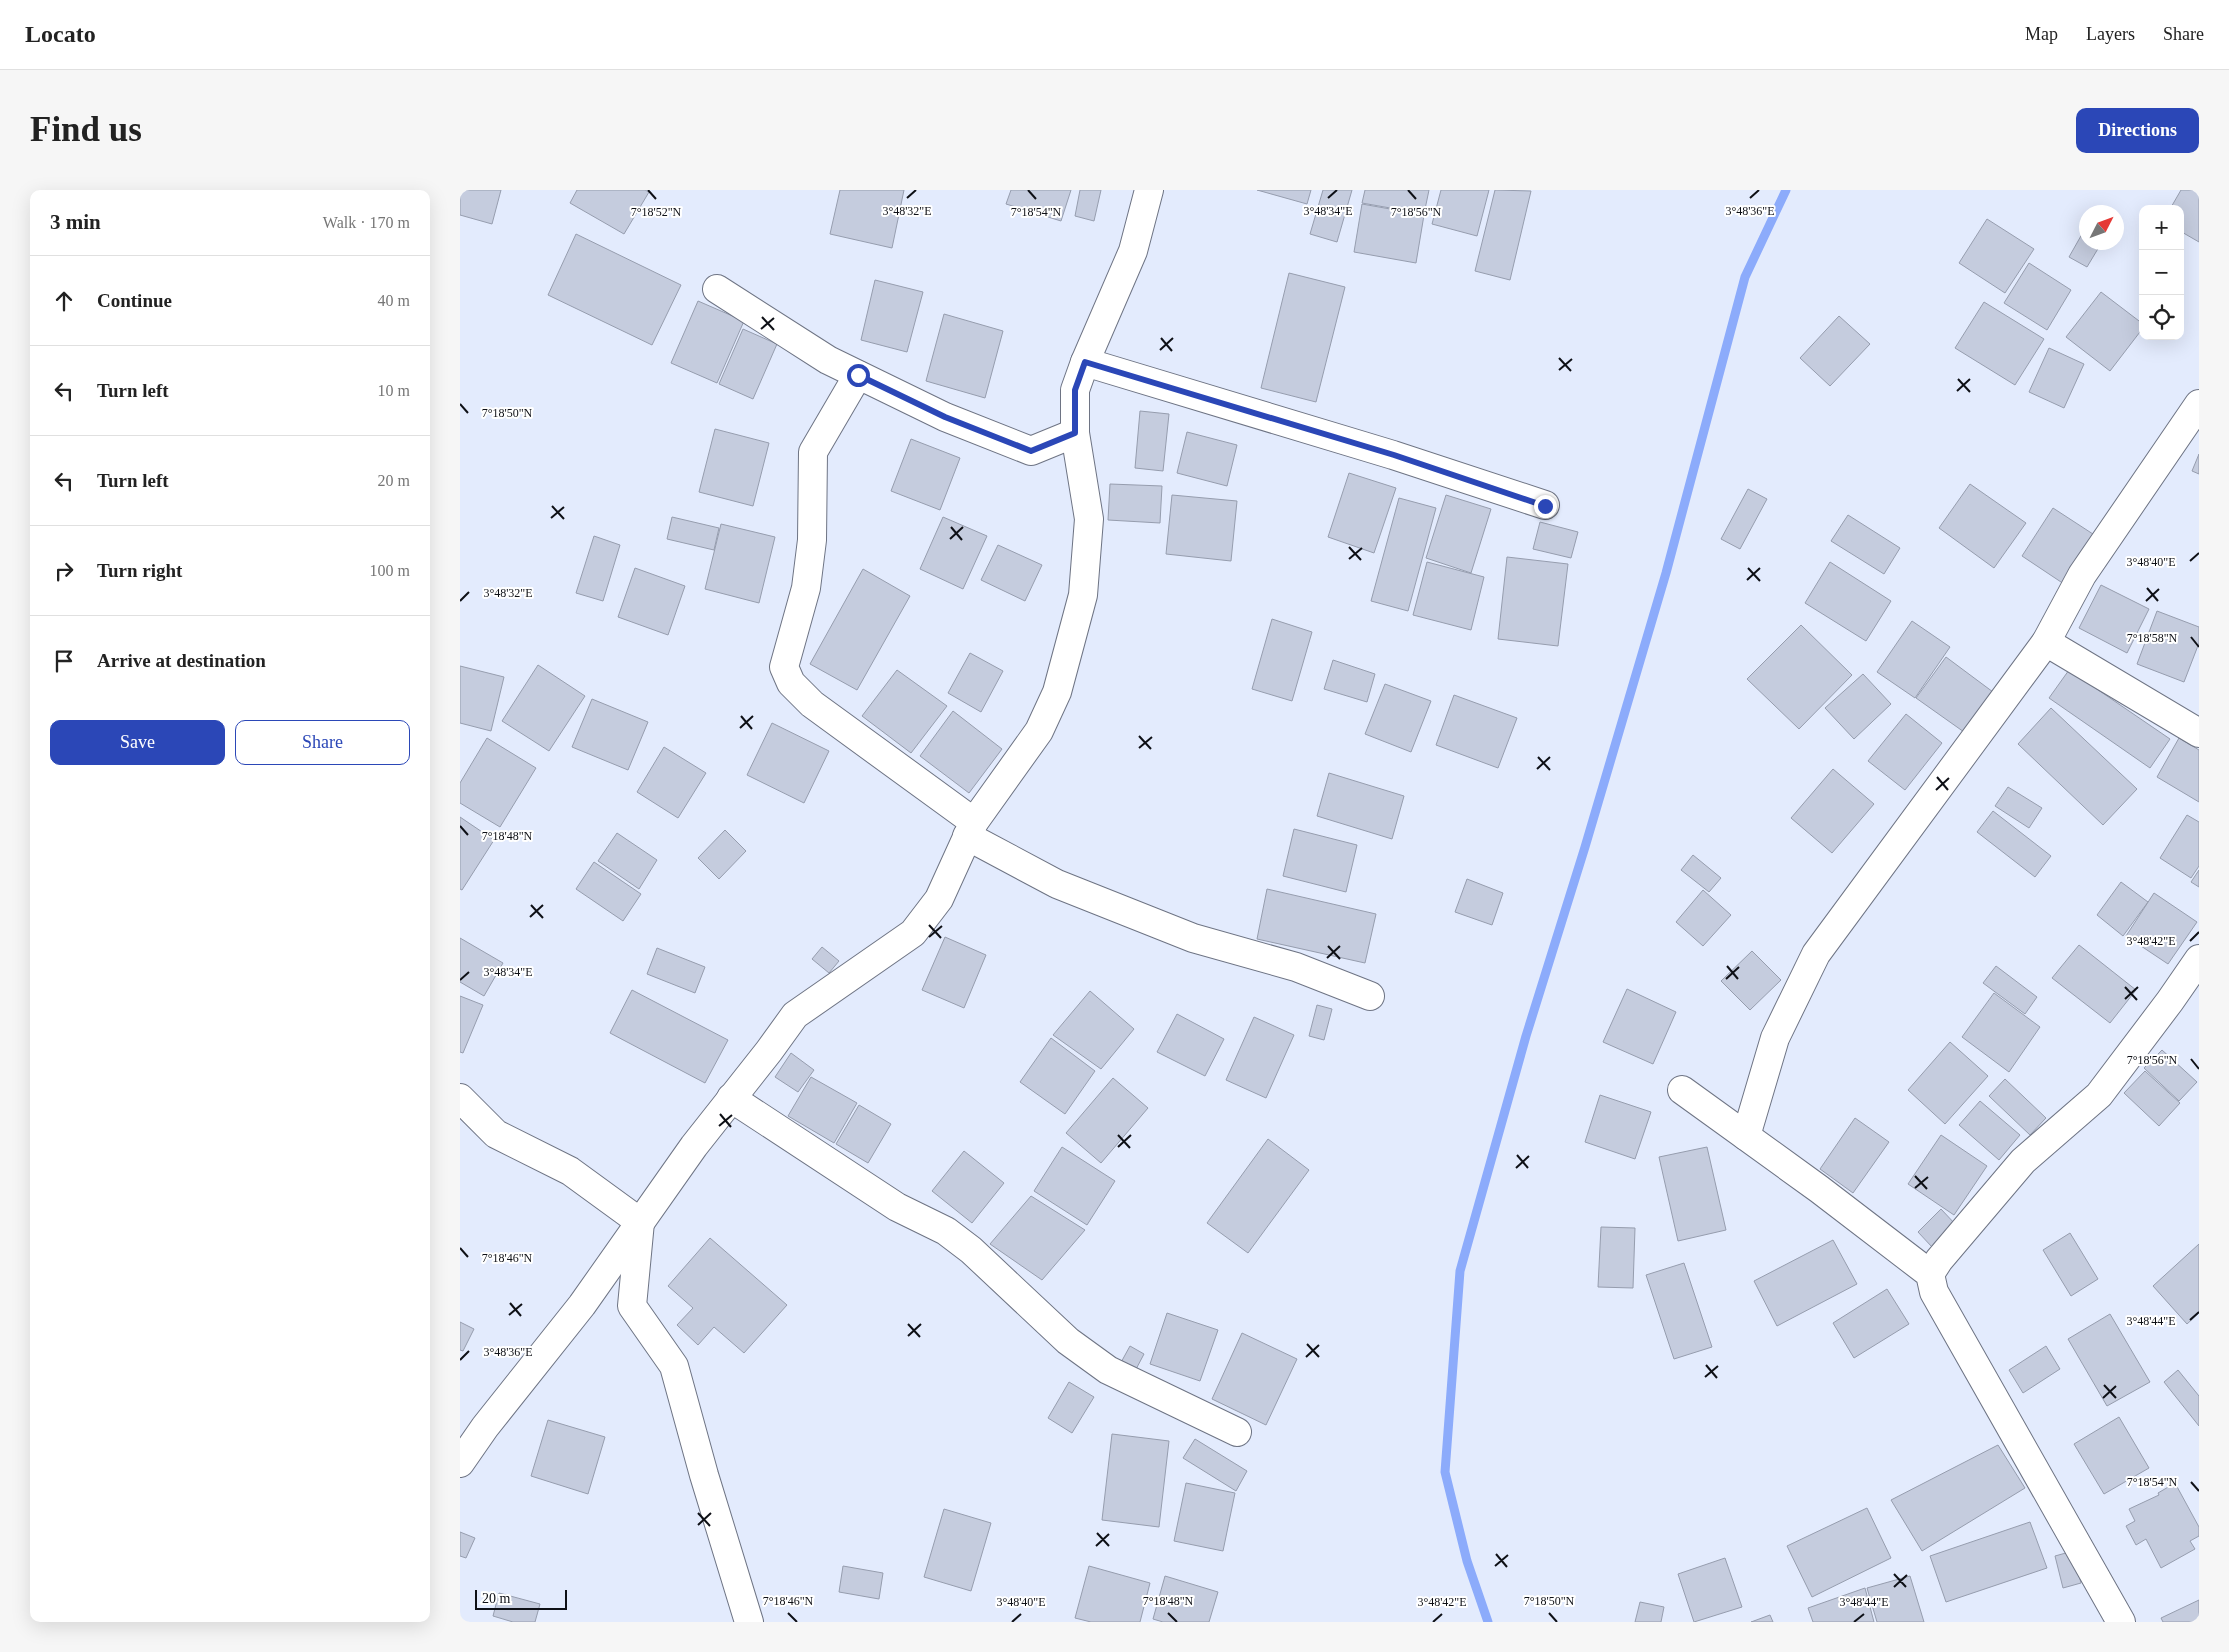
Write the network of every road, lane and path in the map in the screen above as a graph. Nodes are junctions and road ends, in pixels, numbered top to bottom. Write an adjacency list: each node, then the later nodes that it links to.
1 (1148, 190): 3 (street)
2 (717, 289): 4 (street)
3 (1085, 362): 6 (street); 7 (street)
4 (858, 375): 6 (street); 10 (street)
5 (2199, 404): 8 (street)
6 (1075, 433): 10 (street)
7 (1545, 506)
8 (2046, 642): 9 (street); 16 (street)
9 (2199, 733)
10 (971, 829): 12 (street); 15 (street)
11 (2199, 959): 18 (street)
12 (1370, 996)
13 (1682, 1090): 16 (street)
14 (460, 1098): 17 (street)
15 (731, 1098): 17 (street); 19 (street)
16 (1746, 1136): 18 (street)
17 (640, 1222): 20 (street); 21 (street)
18 (1930, 1274): 22 (street)
19 (1237, 1432)
20 (460, 1463)
21 (749, 1622)
22 (2120, 1622)

